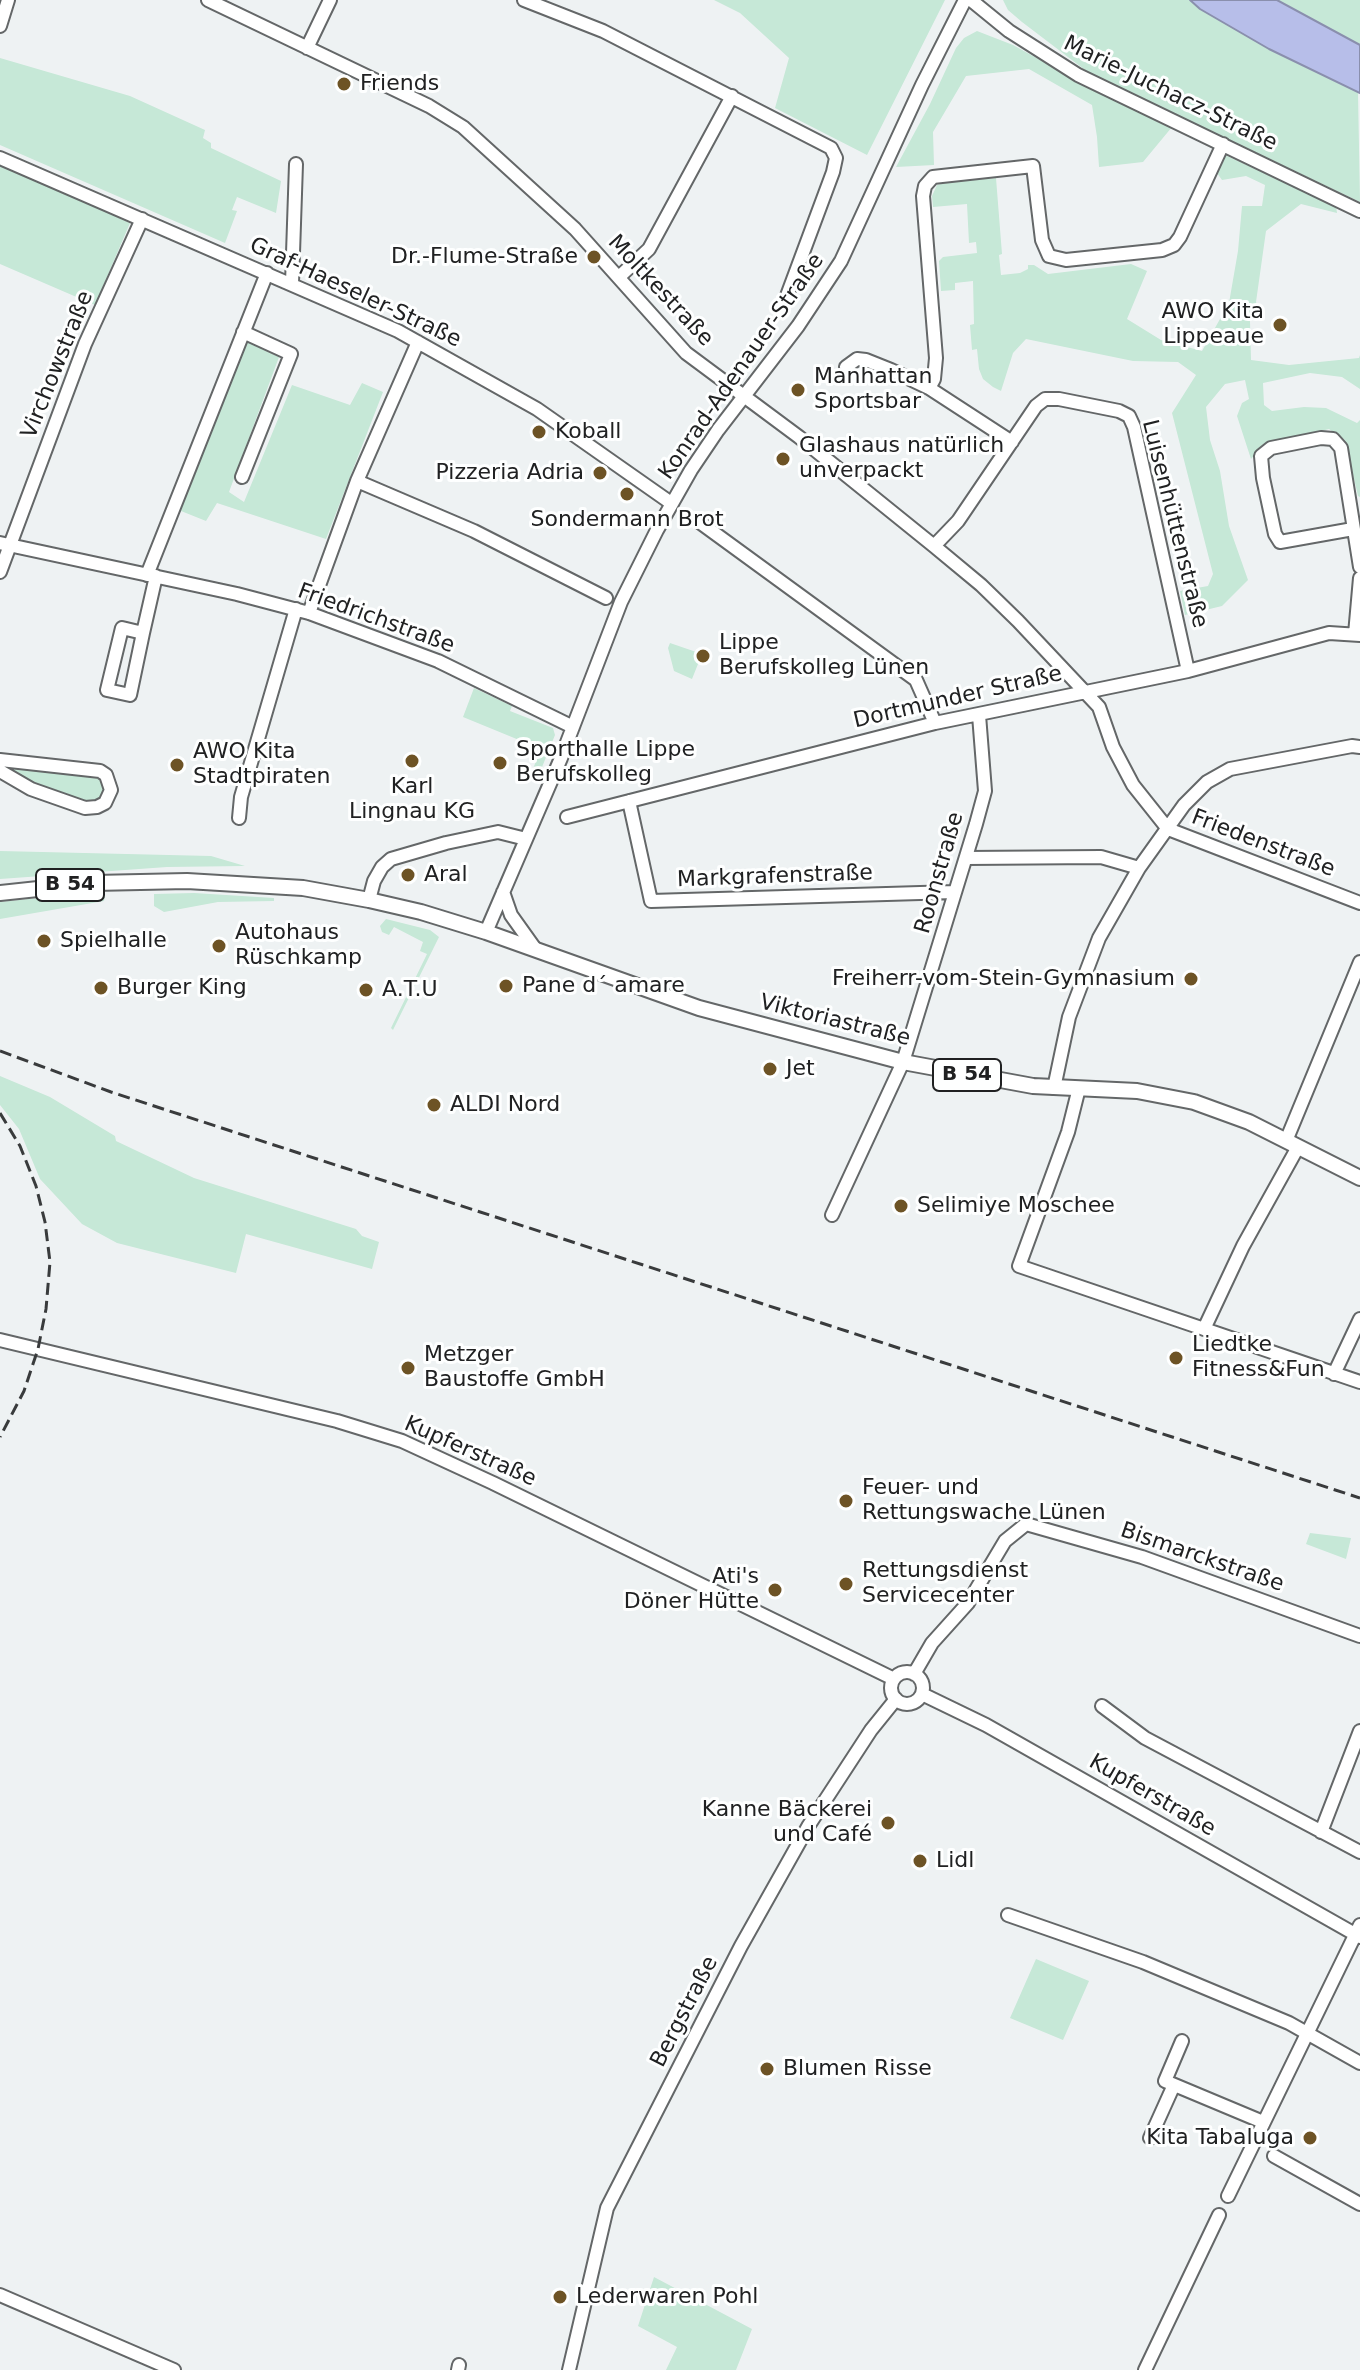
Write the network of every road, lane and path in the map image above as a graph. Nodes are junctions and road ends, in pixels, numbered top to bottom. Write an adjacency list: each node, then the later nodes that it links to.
1 (8, 0): 6 (street)
2 (208, 0): 7 (street, Moltkestraße)
3 (330, 0): 7 (street)
4 (524, 0): 8 (street)
5 (968, 0): 9 (street, Marie-Juchacz-Straße); 22 (street, Konrad-Adenauer-Straße)
6 (0, 26)
7 (307, 48): 15 (street, Moltkestraße)
8 (732, 96): 15 (street); 17 (street)
9 (1223, 144): 12 (street, Marie-Juchacz-Straße); 21 (street)
10 (0, 158): 13 (street, Graf-Haeseler-Straße)
11 (296, 164): 16 (street)
12 (1360, 211)
13 (142, 219): 14 (street, Graf-Haeseler-Straße); 29 (street, Virchowstraße)
14 (267, 273): 16 (street, Graf-Haeseler-Straße); 18 (street)
15 (619, 277): 22 (street, Moltkestraße)
16 (292, 283): 19 (street, Graf-Haeseler-Straße)
17 (785, 301)
18 (243, 332): 24 (street); 33 (street)
19 (418, 342): 25 (street); 26 (street, Graf-Haeseler-Straße)
20 (846, 367): 21 (street)
21 (929, 388): 23 (street)
22 (743, 396): 26 (street, Konrad-Adenauer-Straße); 30 (street, Moltkestraße)
23 (1012, 442): 30 (street, Luisenhüttenstraße); 39 (street, Luisenhüttenstraße)
24 (242, 477)
25 (357, 481): 35 (street); 36 (street)
26 (671, 503): 43 (street, Konrad-Adenauer-Straße)
27 (698, 521): 42 (street)
28 (1353, 529): 28 (street); 31 (street)
29 (5, 544): 32 (street, Virchowstraße); 33 (street, Friedrichstraße)
30 (934, 546): 40 (street, Moltkestraße)
31 (1360, 567)
32 (0, 572)
33 (151, 576): 36 (street, Friedrichstraße); 37 (street)
34 (1360, 578): 38 (street)
35 (606, 598)
36 (302, 611): 43 (street, Friedrichstraße); 49 (street)
37 (143, 633): 37 (street)
38 (1357, 634): 39 (street, Dortmunder Straße)
39 (1188, 671): 40 (street, Dortmunder Straße)
40 (1086, 692): 41 (street, Dortmunder Straße); 50 (street, Friedenstraße)
41 (979, 715): 42 (street, Dortmunder Straße); 52 (street, Roonstraße)
42 (935, 723): 47 (street, Dortmunder Straße)
43 (573, 727): 51 (street, Konrad-Adenauer-Straße)
44 (1360, 747): 50 (street)
45 (0, 760): 46 (street)
46 (0, 771)
47 (629, 801): 48 (street, Dortmunder Straße); 55 (street, Markgrafenstraße)
48 (567, 817)
49 (239, 818)
50 (1168, 829): 53 (street); 58 (street, Friedenstraße)
51 (526, 839): 54 (street, Konrad-Adenauer-Straße); 57 (street)
52 (966, 858): 53 (street); 55 (street, Roonstraße)
53 (1139, 868): 63 (street)
54 (503, 892): 59 (street, Konrad-Adenauer-Straße); 60 (street)
55 (954, 892): 62 (street, Roonstraße)
56 (0, 893): 57 (main road, B 54)
57 (369, 900): 59 (main road, B 54)
58 (1360, 903)
59 (486, 932): 60 (main road, Viktoriastraße / B 54)
60 (536, 950): 62 (main road, Viktoriastraße / B 54)
61 (1360, 962): 65 (street)
62 (903, 1062): 63 (main road, Viktoriastraße / B 54); 67 (street, Roonstraße)
63 (1054, 1088): 64 (main road, Viktoriastraße / B 54)
64 (1079, 1088): 65 (main road, Viktoriastraße / B 54); 69 (street)
65 (1292, 1144): 66 (main road, Viktoriastraße / B 54); 69 (street)
66 (1360, 1178)
67 (832, 1215)
68 (1360, 1319): 71 (street)
69 (1204, 1329): 71 (street)
70 (0, 1340): 75 (street, Kupferstraße)
71 (1334, 1374): 72 (street)
72 (1360, 1382)
73 (1360, 1636): 74 (street, Bismarckstraße)
74 (914, 1674): 75 (street); 76 (street)
75 (894, 1679): 77 (street)
76 (922, 1694): 77 (street); 83 (street, Kupferstraße)
77 (896, 1699): 96 (street, Bergstraße)
78 (1102, 1706): 80 (street)
79 (1360, 1731): 80 (street)
80 (1321, 1832): 81 (street)
81 (1360, 1852)
82 (1008, 1915): 84 (street)
83 (1358, 1932): 84 (street)
84 (1308, 2035): 86 (street); 88 (street)
85 (1182, 2041): 87 (street)
86 (1360, 2063)
87 (1173, 2087): 88 (street); 89 (street)
88 (1263, 2122): 91 (street)
89 (1150, 2138)
90 (1274, 2156): 92 (street)
91 (1228, 2196)
92 (1360, 2204)
93 (1219, 2215): 97 (street)
94 (0, 2295): 95 (street)
95 (174, 2370)
96 (569, 2370)
97 (1145, 2370)

